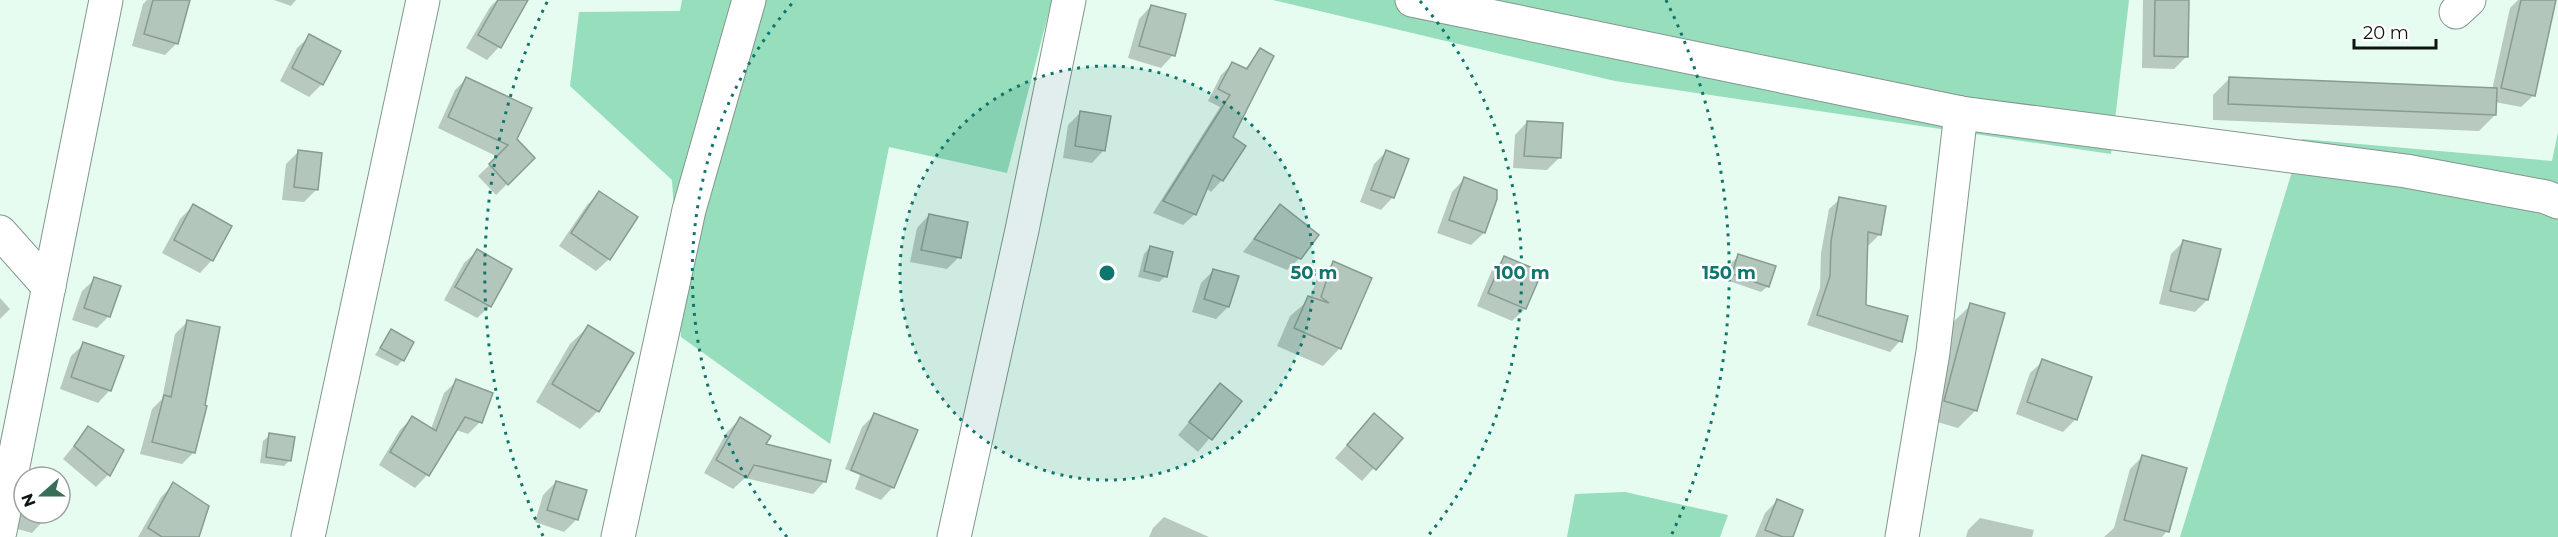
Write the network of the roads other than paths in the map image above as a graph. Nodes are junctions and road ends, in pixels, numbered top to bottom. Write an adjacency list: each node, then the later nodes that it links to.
1 (106, 0): 9 (street)
2 (423, 0): 11 (street)
3 (749, 0): 12 (street)
4 (1069, 0): 13 (street)
5 (1412, 0): 6 (street)
6 (1960, 113): 7 (street); 14 (street)
7 (2558, 202)
8 (0, 232): 9 (street)
9 (49, 287): 10 (street)
10 (0, 531)
11 (308, 537)
12 (618, 537)
13 (954, 537)
14 (1902, 537)

